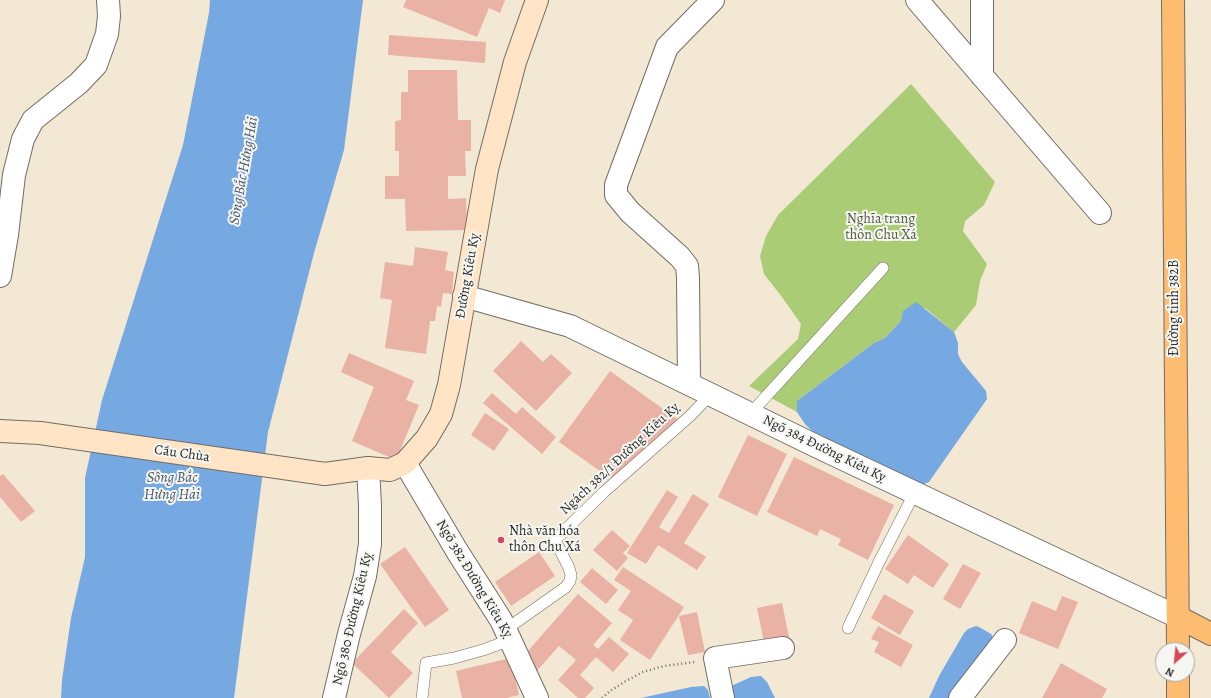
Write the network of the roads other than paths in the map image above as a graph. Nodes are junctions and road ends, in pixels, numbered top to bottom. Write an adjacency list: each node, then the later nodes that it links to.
1 (108, 0): 8 (street)
2 (536, 0): 12 (main road, Đường Kiêu Kỵ)
3 (713, 0): 13 (street)
4 (917, 0): 7 (street)
5 (982, 0): 7 (street)
6 (1173, 0): 21 (main road, Đường tỉnh 382B)
7 (982, 76): 9 (street)
8 (5, 207): 11 (street)
9 (1100, 213)
10 (883, 268): 15 (lane)
11 (0, 276)
12 (464, 296): 13 (street, Ngõ 384 Đường Kiêu Kỵ); 17 (main road, Đường Kiêu Kỵ)
13 (689, 384): 14 (street, Ngõ 384 Đường Kiêu Kỵ)
14 (711, 394): 15 (street, Ngõ 384 Đường Kiêu Kỵ); 24 (lane, Ngách 382/1 Đường Kiêu Kỵ)
15 (750, 414): 20 (street, Ngõ 384 Đường Kiêu Kỵ)
16 (0, 431): 19 (main road, Cầu Chùa)
17 (405, 463): 18 (main road, Đường Kiêu Kỵ); 24 (street, Ngõ 382 Đường Kiêu Kỵ)
18 (368, 468): 19 (main road, Đường Kiêu Kỵ); 29 (street, Ngõ 380 Đường Kiêu Kỵ)
19 (325, 474)
20 (915, 492): 21 (street, Ngõ 384 Đường Kiêu Kỵ); 22 (lane)
21 (1178, 617): 23 (main road); 26 (main road, Đường tỉnh 382B)
22 (848, 628)
23 (1211, 634)
24 (508, 635): 30 (lane); 31 (street, Ngõ 382 Đường Kiêu Kỵ)
25 (1005, 640): 33 (street)
26 (1178, 642)
27 (783, 648): 32 (street)
28 (1178, 682): 34 (main road)
29 (334, 698)
30 (422, 698)
31 (537, 698)
32 (722, 698)
33 (960, 698)
34 (1178, 698)

